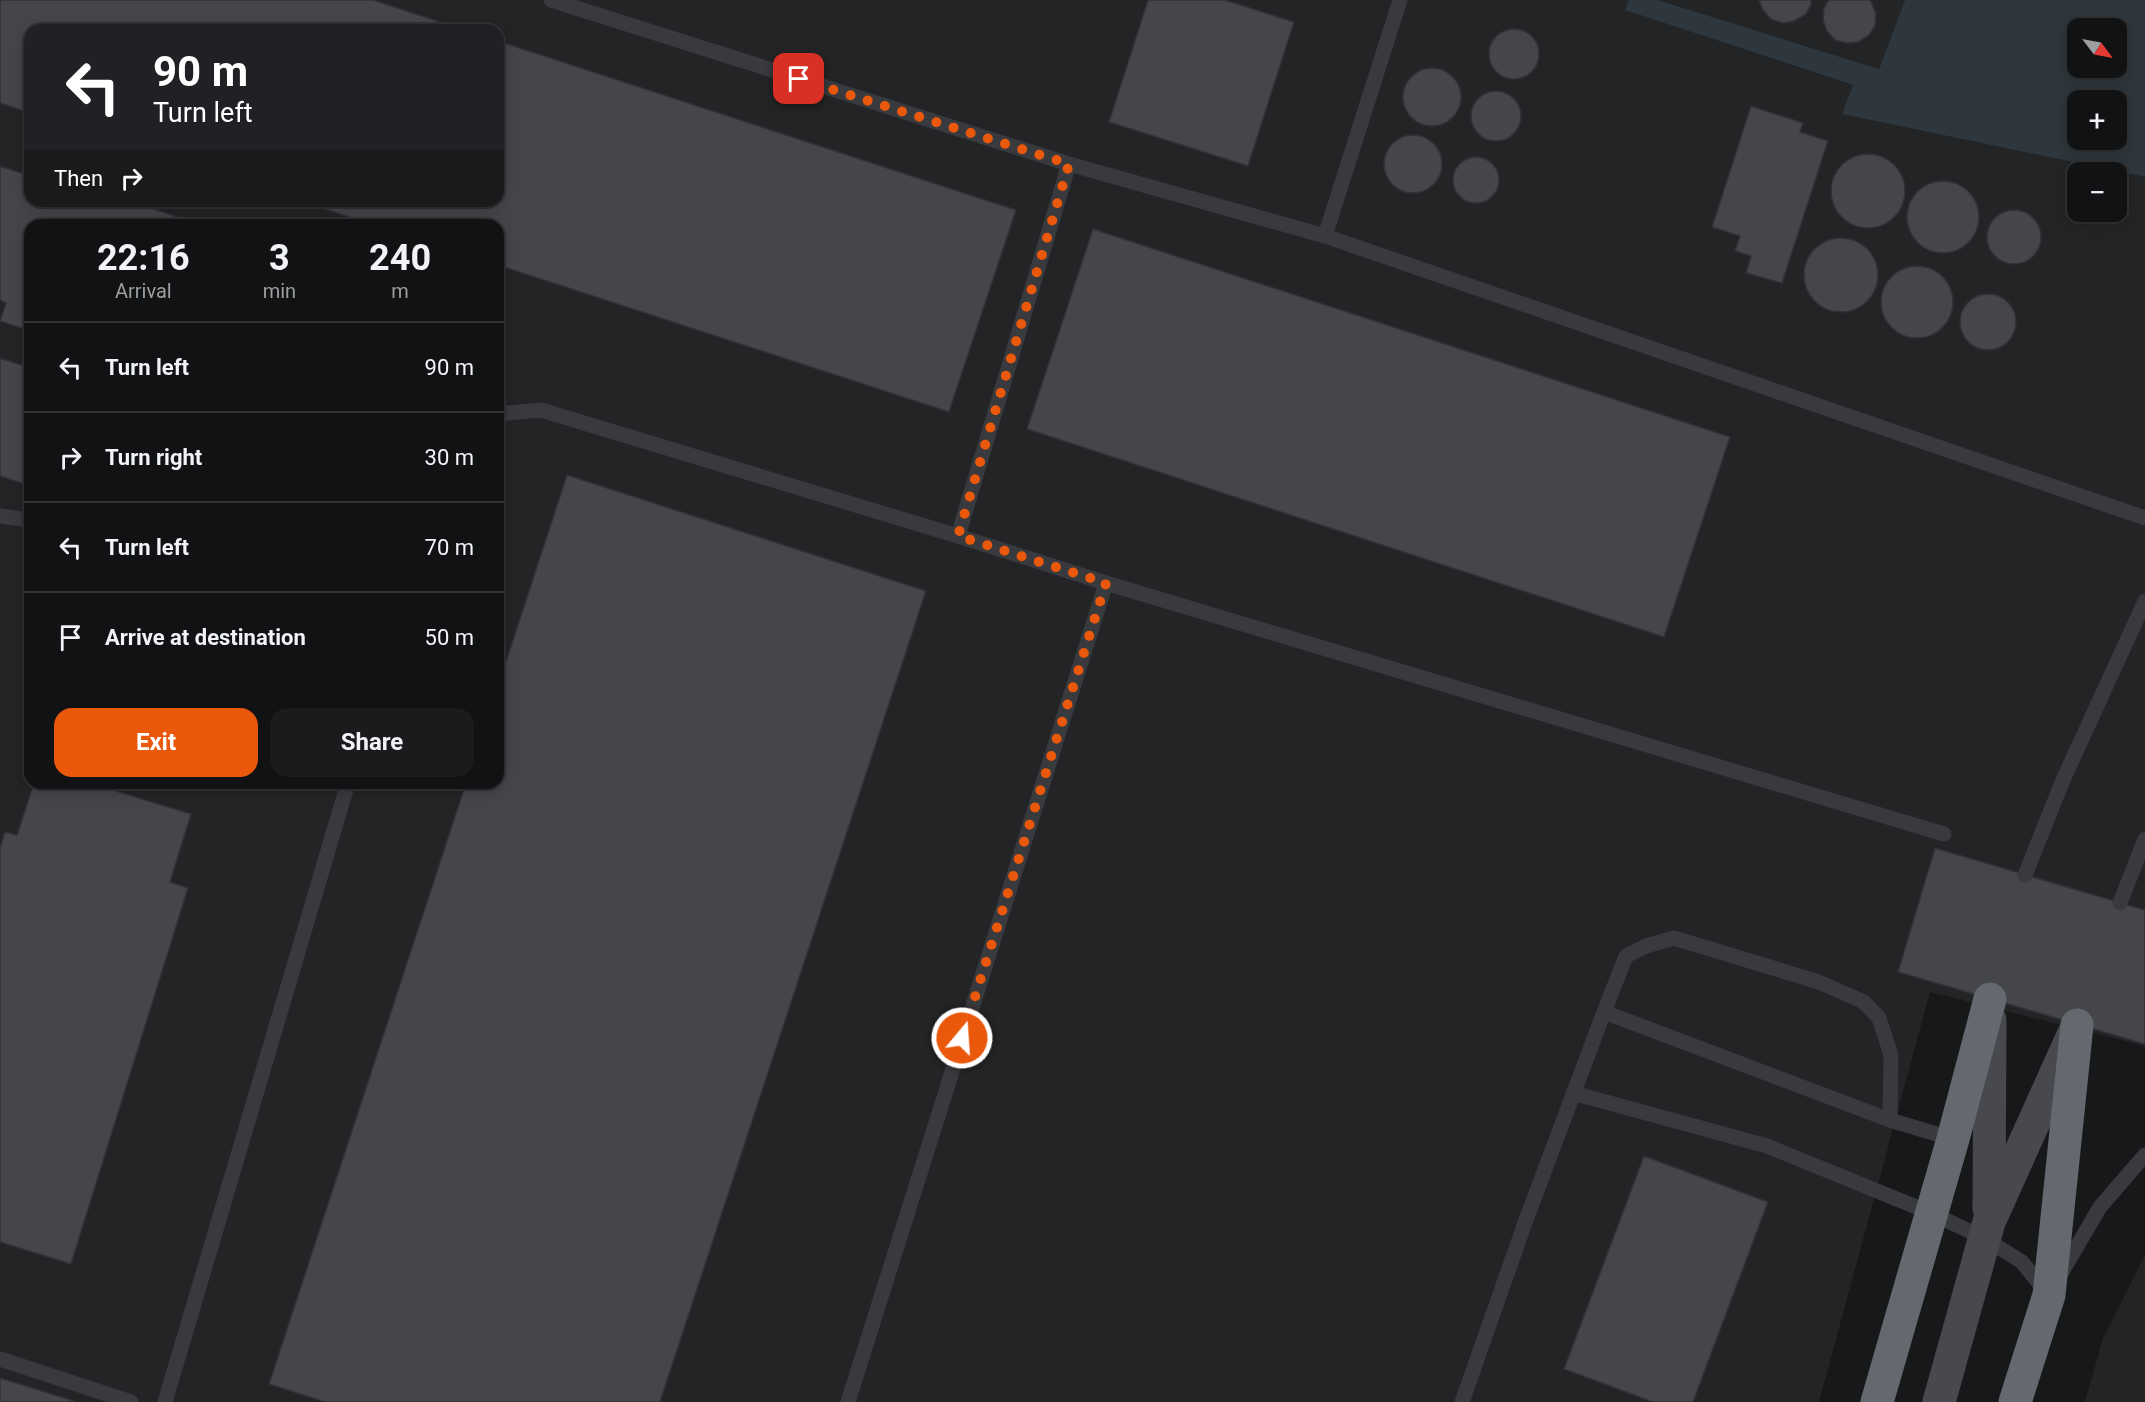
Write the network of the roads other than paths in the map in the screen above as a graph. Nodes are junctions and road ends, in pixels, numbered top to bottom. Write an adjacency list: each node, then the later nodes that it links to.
1 (551, 0): 3 (lane)
2 (1400, 0): 4 (lane)
3 (1069, 164): 4 (lane); 9 (lane)
4 (1325, 236): 7 (lane)
5 (504, 413): 9 (lane)
6 (0, 516): 8 (lane)
7 (2145, 518)
8 (24, 519)
9 (958, 536): 10 (lane)
10 (1106, 583): 13 (lane); 31 (lane)
11 (2145, 601): 15 (lane)
12 (346, 789): 30 (lane)
13 (1944, 834)
14 (2145, 839): 16 (lane)
15 (2025, 874)
16 (2120, 903)
17 (1990, 999): 22 (highway); 25 (street)
18 (1604, 1012): 20 (lane); 21 (lane); 21 (lane)
19 (2077, 1025): 25 (street); 26 (highway)
20 (1573, 1092): 24 (lane); 32 (lane)
21 (1890, 1120): 22 (lane)
22 (1953, 1139): 24 (highway)
23 (2145, 1155): 26 (lane)
24 (1931, 1213): 25 (lane); 33 (highway)
25 (1986, 1230): 26 (lane); 34 (street)
26 (2049, 1294): 35 (highway)
27 (0, 1359): 28 (lane)
28 (101, 1397): 29 (lane)
29 (131, 1402)
30 (165, 1402)
31 (848, 1402)
32 (1462, 1402)
33 (1877, 1402)
34 (1939, 1402)
35 (2015, 1402)

